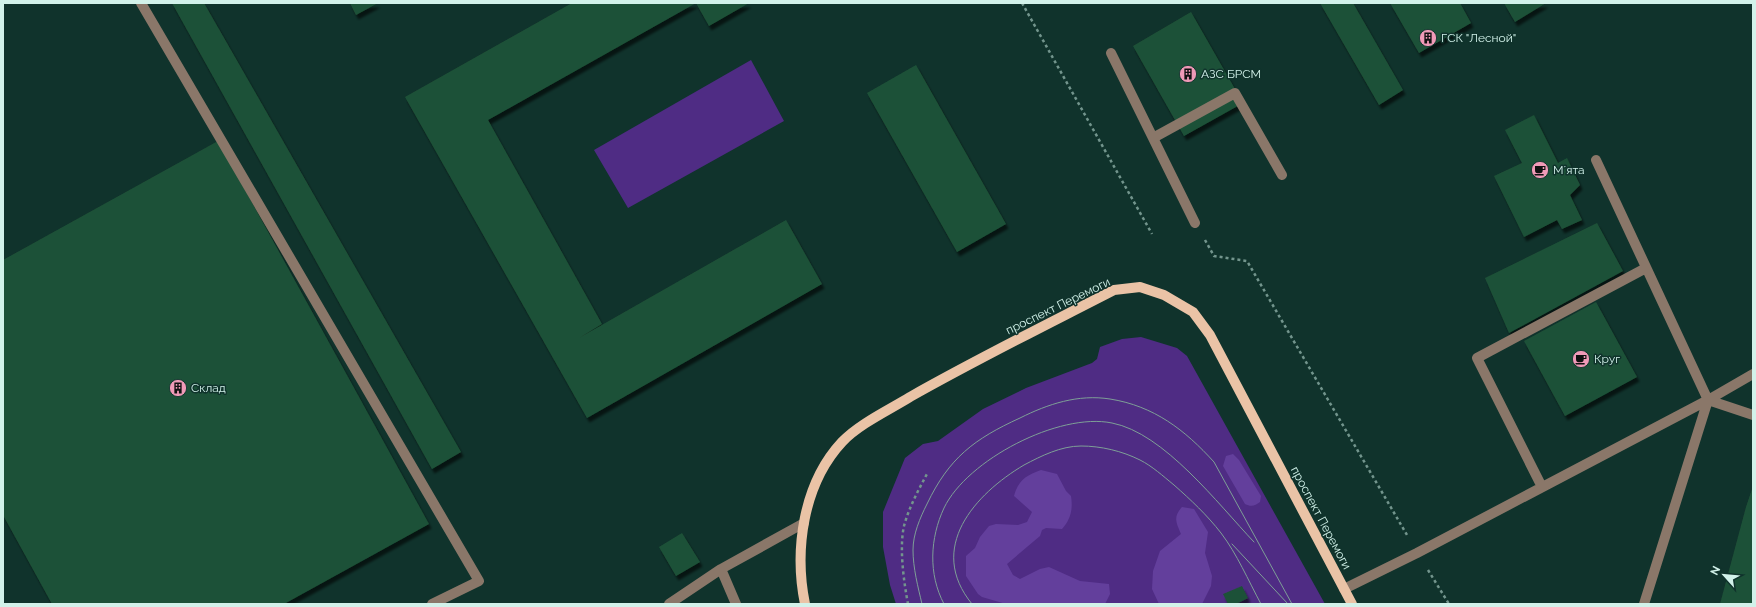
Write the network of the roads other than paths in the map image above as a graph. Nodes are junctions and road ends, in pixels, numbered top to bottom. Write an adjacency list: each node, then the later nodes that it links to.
1 (141, 3): 15 (street)
2 (1111, 53): 3 (street)
3 (1153, 138): 5 (street); 6 (street)
4 (1596, 160): 7 (street)
5 (1282, 175)
6 (1195, 223)
7 (1646, 268): 9 (street); 11 (street)
8 (1753, 374): 9 (street)
9 (1708, 400): 10 (street); 11 (street); 20 (street)
10 (1753, 415)
11 (1542, 487): 14 (street)
12 (804, 523): 13 (street); 14 (main road, проспект Перемоги); 18 (main road, проспект Перемоги)
13 (721, 569): 16 (street); 17 (street)
14 (1344, 589): 19 (main road, проспект Перемоги)
15 (432, 604)
16 (668, 604)
17 (736, 604)
18 (805, 604)
19 (1352, 604)
20 (1644, 604)

